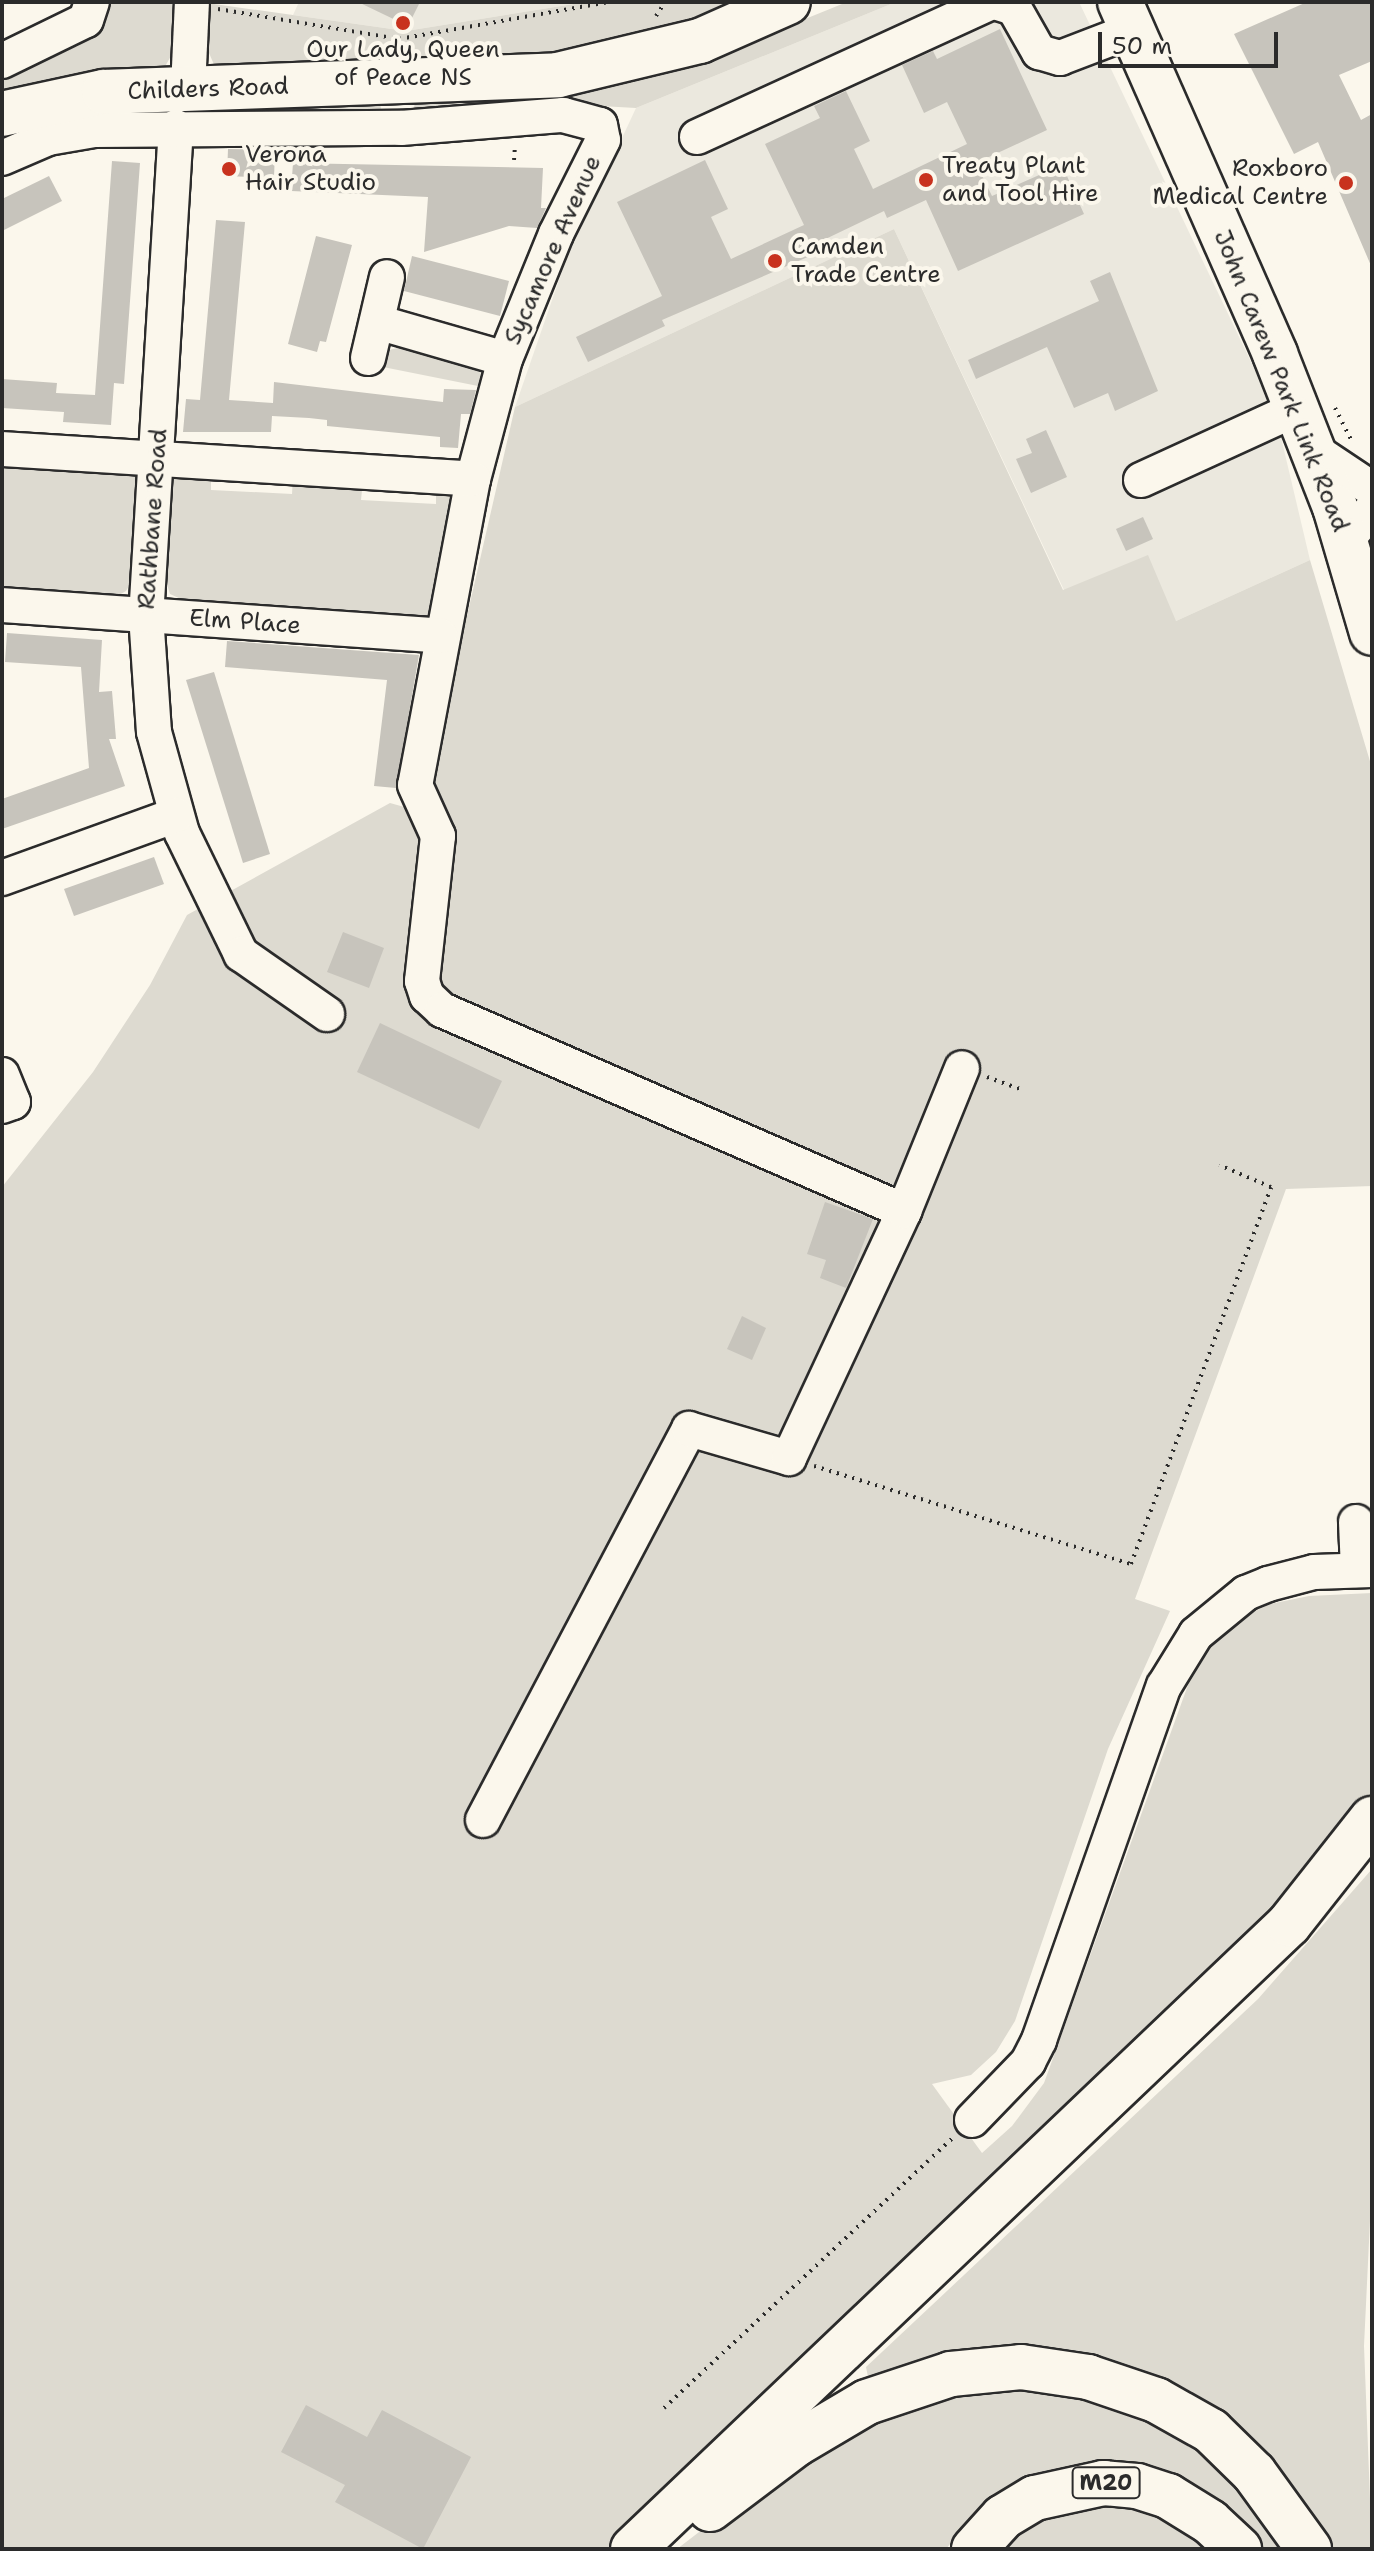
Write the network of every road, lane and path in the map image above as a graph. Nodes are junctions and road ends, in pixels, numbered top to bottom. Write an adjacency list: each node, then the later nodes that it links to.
1 (92, 2): 7 (street)
2 (609, 2): 5 (path)
3 (788, 2): 8 (main road, Childers Road)
4 (994, 2): 6 (street); 12 (street)
5 (204, 5): 9 (street, Rathbane Road)
6 (1126, 16): 18 (main road, John Carew Park Link Road)
7 (2, 61)
8 (397, 85): 9 (main road, Childers Road); 11 (street)
9 (182, 108): 10 (main road, Childers Road); 11 (street, Sycamore Avenue); 13 (street, Sycamore Avenue); 20 (street, Rathbane Road)
10 (2, 114)
11 (401, 128): 17 (street, Sycamore Avenue)
12 (697, 137)
13 (2, 158)
14 (387, 277): 15 (street)
15 (377, 322): 16 (street); 17 (street)
16 (368, 358)
17 (505, 359): 21 (street)
18 (1296, 409): 22 (street); 23 (main road, John Carew Park Link Road)
19 (2, 449): 20 (street)
20 (157, 459): 21 (street); 25 (street, Rathbane Road)
21 (473, 479): 27 (street)
22 (1141, 480)
23 (1359, 508): 26 (main road, John Carew Park Link Road)
24 (2, 605): 25 (street, Elm Place)
25 (146, 615): 27 (street, Elm Place); 28 (street, Rathbane Road)
26 (1372, 633)
27 (440, 636): 35 (street)
28 (176, 815): 29 (street); 30 (street, Rathbane Road)
29 (2, 878)
30 (327, 1014)
31 (962, 1068): 35 (street)
32 (2, 1075): 33 (street)
33 (2, 1106)
34 (1219, 1165): 36 (path)
35 (904, 1211): 36 (street)
36 (789, 1458): 40 (street)
37 (1356, 1522): 38 (street)
38 (1365, 1570): 41 (street)
39 (1372, 1819): 43 (main road)
40 (483, 1820)
41 (972, 2120): 42 (path)
42 (664, 2408)
43 (633, 2549)
44 (657, 2549): 47 (main road)
45 (974, 2549): 46 (main road, M20)
46 (1239, 2549)
47 (1309, 2549)

